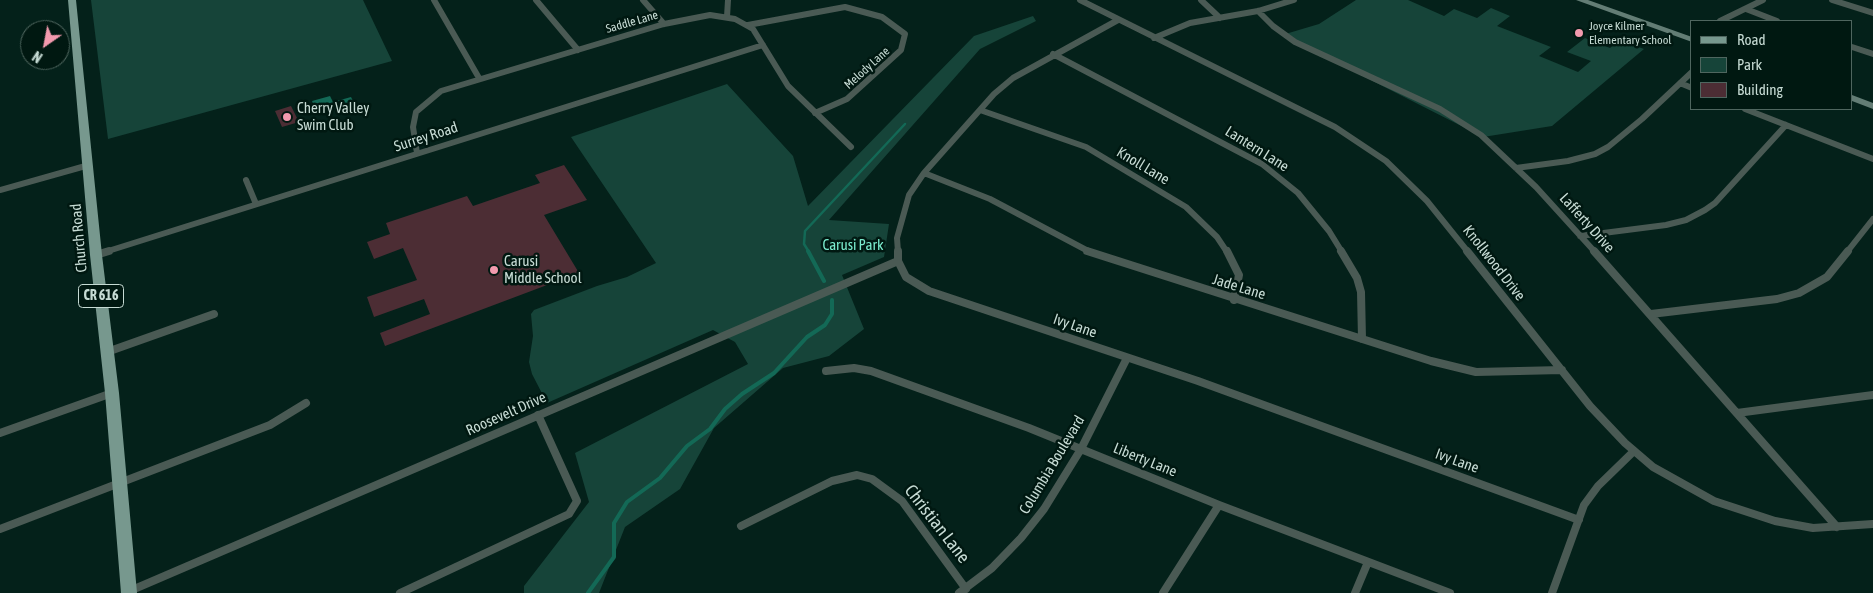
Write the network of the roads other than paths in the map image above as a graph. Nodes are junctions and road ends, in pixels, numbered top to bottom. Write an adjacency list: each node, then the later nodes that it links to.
1 (72, 0): 42 (main road, Church Road / CR 616)
2 (434, 0): 30 (street)
3 (536, 0): 26 (street)
4 (643, 0): 20 (street)
5 (728, 0): 15 (street)
6 (1080, 0): 17 (street, Knollwood Drive)
7 (1201, 0): 16 (street)
8 (1294, 0): 13 (street)
9 (1580, 0): 23 (main road)
10 (1763, 0): 12 (street)
11 (1832, 0): 14 (street)
12 (1746, 8): 18 (street); 19 (street)
13 (1258, 11): 16 (street); 43 (street, Lafferty Drive)
14 (1873, 13)
15 (726, 17): 20 (street, Saddle Lane); 21 (street, Saddle Lane)
16 (1220, 18): 22 (street)
17 (1118, 20): 22 (street, Knollwood Drive); 27 (street)
18 (1722, 20)
19 (1775, 20)
20 (664, 24): 26 (street, Saddle Lane)
21 (748, 25): 24 (street); 37 (street, Melody Lane)
22 (1154, 38): 58 (street, Knollwood Drive)
23 (1690, 38)
24 (764, 45): 37 (street); 40 (street, Surrey Road)
25 (1853, 47): 28 (street)
26 (578, 50): 30 (street, Saddle Lane)
27 (1053, 54): 35 (street); 55 (street, Lantern Lane)
28 (1873, 54)
29 (1690, 74): 31 (street)
30 (479, 78): 40 (street, Saddle Lane)
31 (1680, 83): 32 (street); 43 (street)
32 (1690, 87)
33 (1853, 98): 34 (main road)
34 (1873, 106)
35 (980, 110): 44 (street); 52 (street, Knoll Lane)
36 (1748, 110): 38 (street)
37 (816, 113): 39 (street)
38 (1786, 125): 41 (street); 49 (street)
39 (850, 147)
40 (417, 153): 47 (street, Surrey Road)
41 (1873, 158)
42 (89, 165): 46 (street); 50 (main road, Church Road / CR 616)
43 (1516, 168): 49 (street, Lafferty Drive)
44 (924, 173): 51 (street); 52 (street, Jade Lane)
45 (246, 180): 47 (street)
46 (0, 190)
47 (256, 204): 50 (street, Surrey Road)
48 (1873, 219): 54 (street)
49 (1580, 236): 54 (street, Lafferty Drive)
50 (96, 255): 56 (main road, Church Road / CR 616)
51 (898, 262): 57 (street, Ivy Lane); 64 (street, Roosevelt Drive)
52 (1234, 300): 55 (street, Jade Lane)
53 (214, 314): 56 (street)
54 (1651, 314): 63 (street, Lafferty Drive)
55 (1362, 339): 58 (street, Jade Lane)
56 (107, 352): 60 (main road, Church Road / CR 616)
57 (1127, 358): 66 (street, Columbia Boulevard); 70 (street, Ivy Lane)
58 (1562, 370): 67 (street, Knollwood Drive)
59 (826, 371): 66 (street, Liberty Lane)
60 (112, 393): 65 (street); 68 (main road, Church Road / CR 616)
61 (1873, 395): 63 (street)
62 (306, 403): 68 (street)
63 (1737, 413): 73 (street, Lafferty Drive)
64 (538, 415): 77 (street, Roosevelt Drive); 78 (street)
65 (0, 433)
66 (1081, 449): 69 (street, Liberty Lane); 76 (street, Columbia Boulevard)
67 (1634, 451): 70 (street); 73 (street, Knollwood Drive)
68 (119, 483): 74 (street); 77 (main road, Church Road / CR 616)
69 (1219, 505): 75 (street, Liberty Lane); 79 (street)
70 (1579, 520): 82 (street)
71 (1873, 524): 73 (street, Knollwood Drive)
72 (741, 526): 76 (street, Christian Lane)
73 (1837, 527)
74 (0, 529)
75 (1368, 562): 80 (street); 81 (street, Liberty Lane)
76 (963, 591)
77 (128, 592)
78 (400, 593)
79 (1163, 593)
80 (1356, 593)
81 (1450, 593)
82 (1552, 593)

